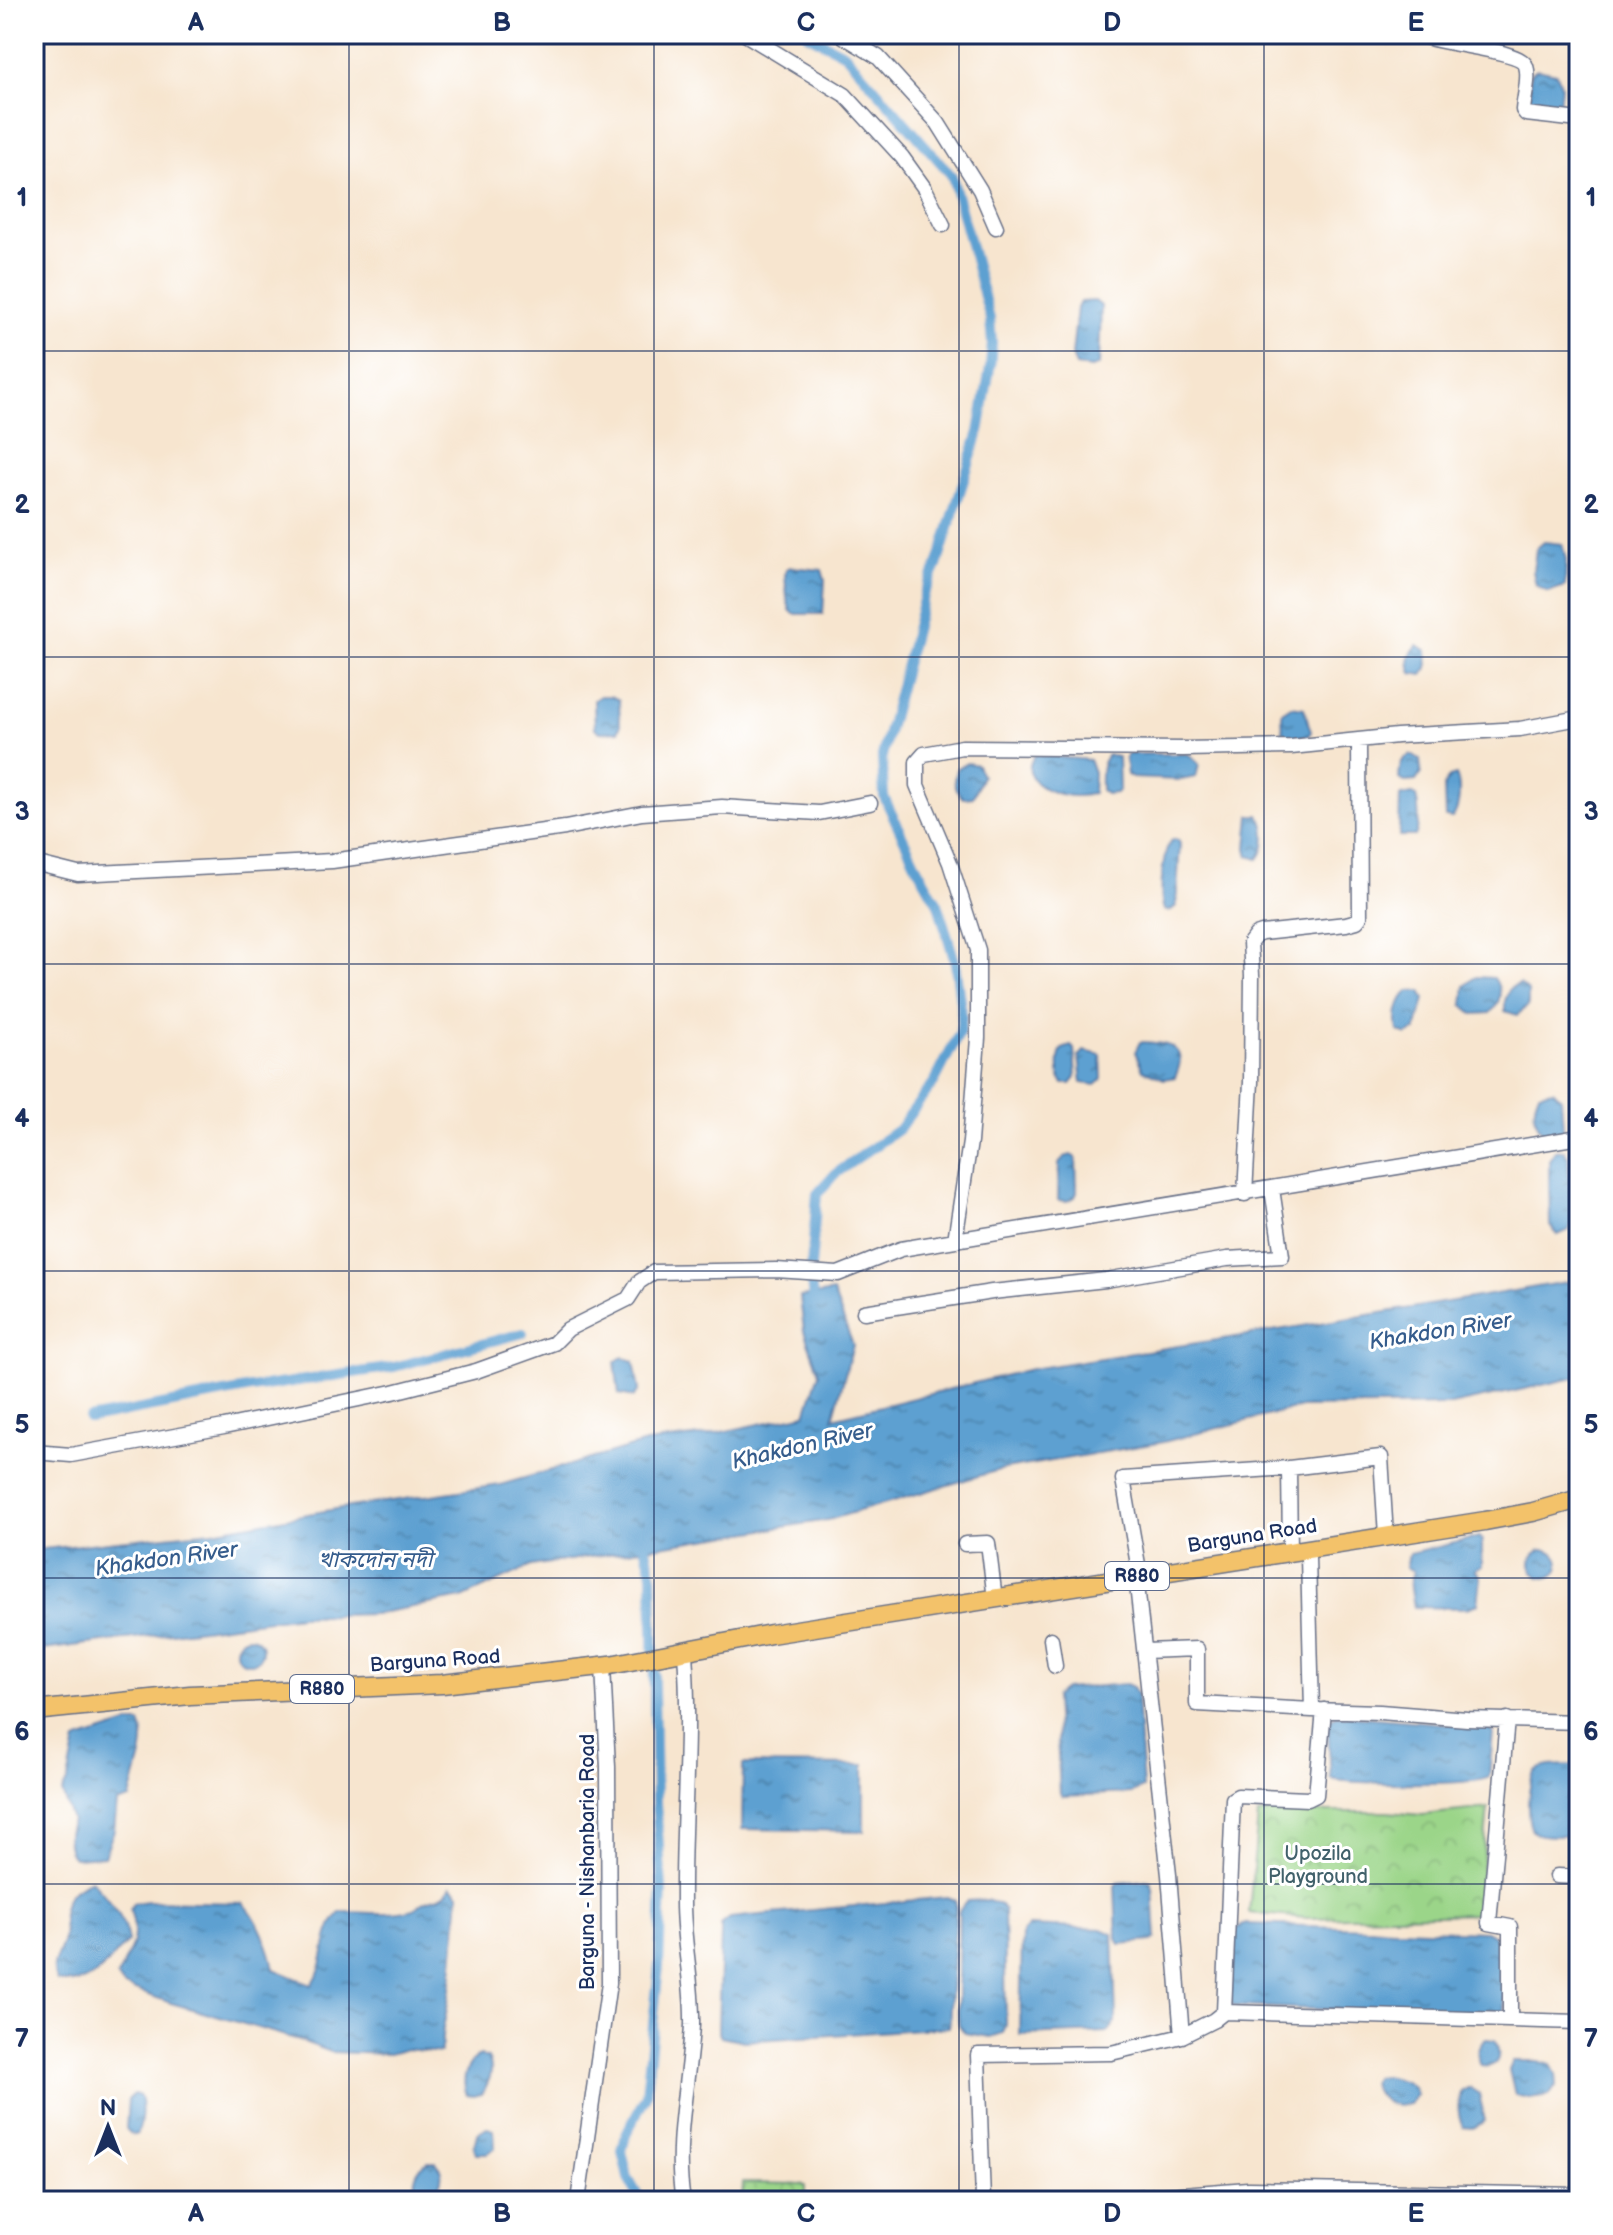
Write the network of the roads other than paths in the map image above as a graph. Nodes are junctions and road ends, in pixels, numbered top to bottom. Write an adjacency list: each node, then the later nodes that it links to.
1 (745, 34): 5 (street)
2 (840, 34): 6 (street)
3 (1420, 34): 4 (street)
4 (1579, 120)
5 (943, 225)
6 (996, 227)
7 (1579, 718): 8 (street)
8 (1359, 741): 13 (street); 14 (street)
9 (870, 803): 10 (street)
10 (34, 863)
11 (1579, 1137): 12 (street)
12 (1272, 1189): 13 (street); 15 (street)
13 (1245, 1194): 14 (street)
14 (955, 1240): 16 (street)
15 (864, 1312)
16 (34, 1452)
17 (1289, 1468): 20 (street); 22 (street); 23 (street)
18 (1579, 1499): 20 (main road, Barguna Road / R880)
19 (1579, 1510): 22 (main road, Barguna Road / R880)
20 (1386, 1536): 22 (main road, Barguna Road / R880)
21 (965, 1544): 24 (street)
22 (1299, 1554): 23 (main road, Barguna Road / R880); 30 (street)
23 (1139, 1580): 24 (main road, Barguna Road / R880); 26 (street); 27 (main road, Barguna Road / R880)
24 (995, 1599): 27 (main road, Barguna Road / R880)
25 (1051, 1639): 29 (street)
26 (1145, 1651): 30 (street); 39 (street)
27 (683, 1653): 28 (main road, Barguna Road / R880); 43 (street)
28 (607, 1665): 31 (main road, Barguna Road / R880); 42 (street, Barguna - Nishanbaria Road)
29 (1055, 1666)
30 (1318, 1710): 32 (street); 36 (street)
31 (34, 1711)
32 (1507, 1719): 33 (street); 37 (street)
33 (1579, 1722)
34 (1557, 1876): 35 (street)
35 (1579, 1877)
36 (1224, 2012): 37 (street); 39 (street)
37 (1510, 2020): 38 (street)
38 (1579, 2022)
39 (1182, 2036): 44 (street)
40 (1579, 2195): 41 (street)
41 (1482, 2197): 45 (street)
42 (578, 2201)
43 (683, 2201)
44 (983, 2201)
45 (1091, 2201)

